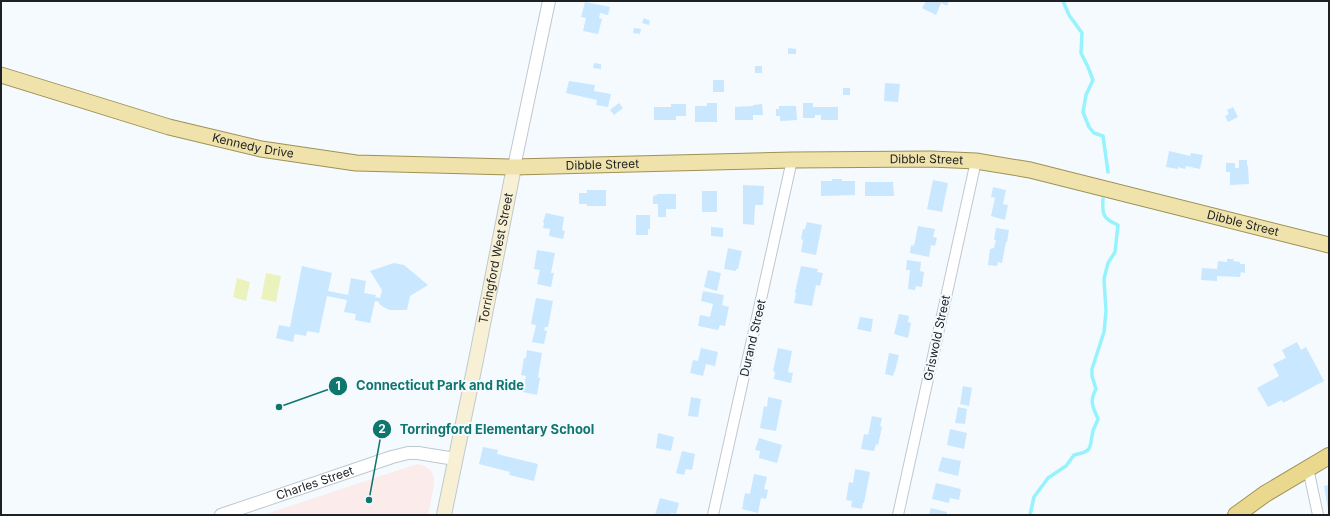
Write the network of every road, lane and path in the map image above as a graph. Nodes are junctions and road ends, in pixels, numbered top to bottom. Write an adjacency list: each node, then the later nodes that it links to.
1 (549, 1): 5 (street, Torringford West Street)
2 (1, 75): 5 (main road, Kennedy Drive)
3 (792, 160): 4 (main road, Dibble Street); 5 (main road, Dibble Street); 12 (street, Durand Street)
4 (976, 161): 6 (main road, Dibble Street); 13 (street, Griswold Street)
5 (514, 167): 8 (main road, Torringford West Street)
6 (1329, 245)
7 (1329, 456): 9 (highway)
8 (455, 459): 10 (street, Charles Street); 11 (main road, Torringford West Street)
9 (1308, 468): 14 (highway); 15 (street)
10 (221, 515)
11 (444, 515)
12 (713, 515)
13 (898, 515)
14 (1236, 515)
15 (1318, 515)

